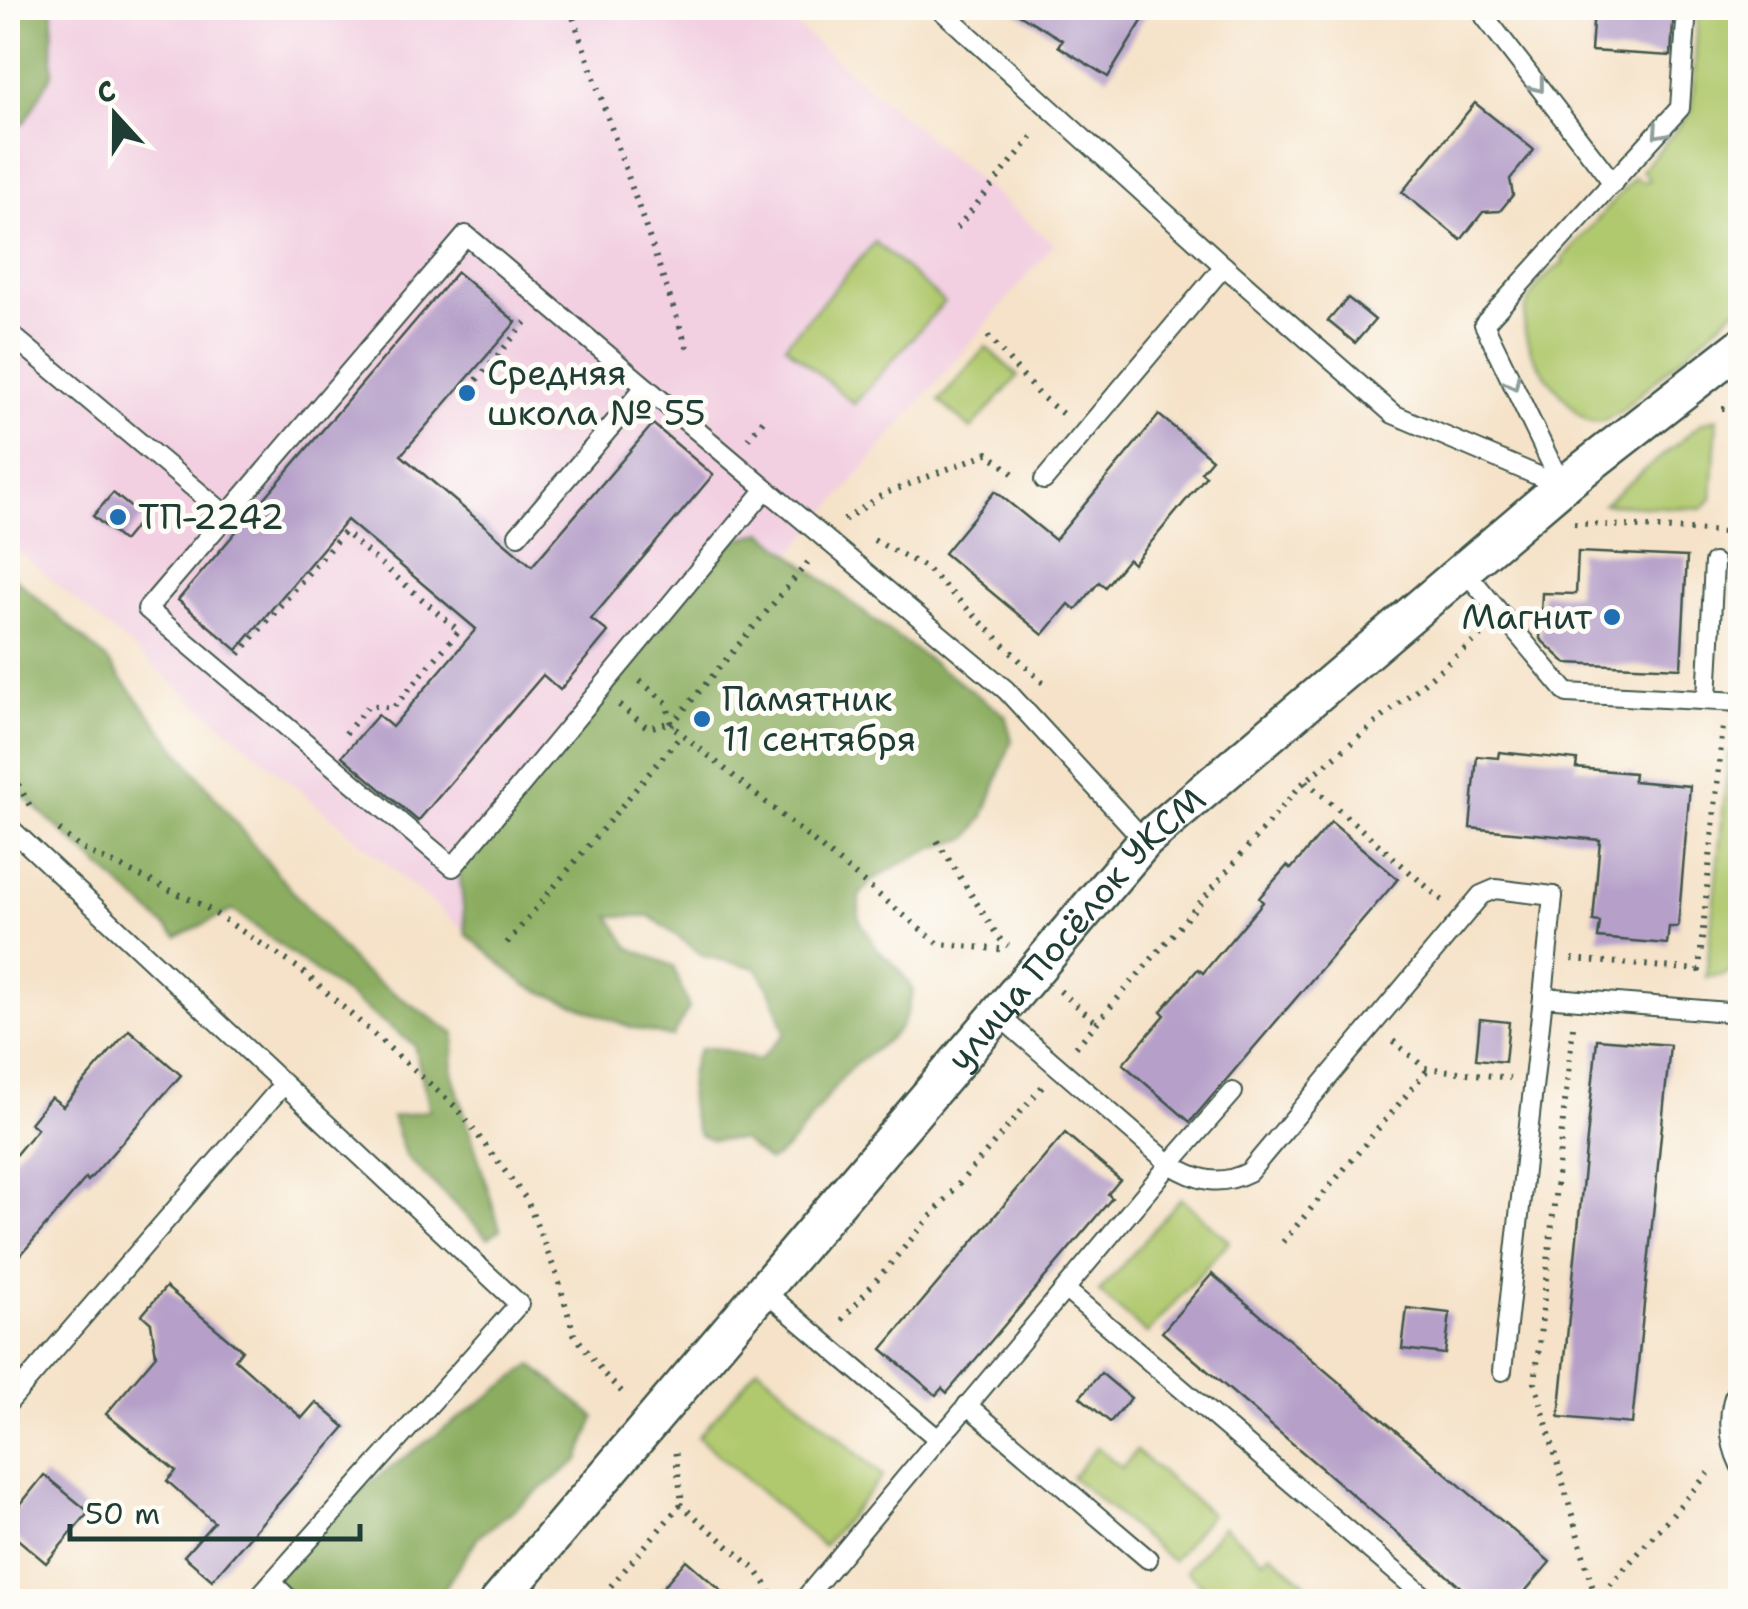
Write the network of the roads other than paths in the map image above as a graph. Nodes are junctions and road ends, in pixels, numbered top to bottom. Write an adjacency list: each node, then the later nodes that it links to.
1 (938, 8): 5 (lane)
2 (1483, 8): 4 (lane, one-way to 4)
3 (1687, 8): 4 (lane, one-way to 4)
4 (1613, 183): 10 (lane, one-way to 10)
5 (1224, 266): 9 (lane); 10 (lane)
6 (8, 332): 12 (lane)
7 (1740, 348): 10 (street, улица Посёлок УКСМ)
8 (646, 387): 11 (lane); 12 (lane); 13 (lane)
9 (1037, 484)
10 (1562, 486): 15 (street, улица Посёлок УКСМ)
11 (766, 489): 12 (lane); 19 (lane)
12 (226, 515)
13 (518, 535)
14 (1714, 563): 16 (lane)
15 (1464, 570): 16 (lane); 19 (street, улица Посёлок УКСМ)
16 (1706, 700): 17 (lane)
17 (1740, 702)
18 (8, 826): 23 (lane)
19 (1145, 841): 22 (street, улица Посёлок УКСМ)
20 (1543, 997): 21 (lane); 25 (lane); 28 (lane)
21 (1740, 1013)
22 (998, 1014): 25 (lane); 26 (street, улица Посёлок УКСМ)
23 (283, 1086): 30 (lane); 35 (lane)
24 (1233, 1092): 25 (lane)
25 (1170, 1164): 27 (lane)
26 (763, 1290): 32 (lane); 38 (street, улица Посёлок УКСМ)
27 (1066, 1290): 31 (lane); 40 (lane)
28 (1502, 1371)
29 (1740, 1384): 33 (lane)
30 (8, 1403)
31 (967, 1405): 32 (lane); 34 (lane)
32 (938, 1439): 39 (lane)
33 (1740, 1465)
34 (1148, 1559)
35 (272, 1582): 36 (lane); 37 (lane)
36 (254, 1602)
37 (292, 1602)
38 (498, 1602)
39 (802, 1602)
40 (1431, 1602)

